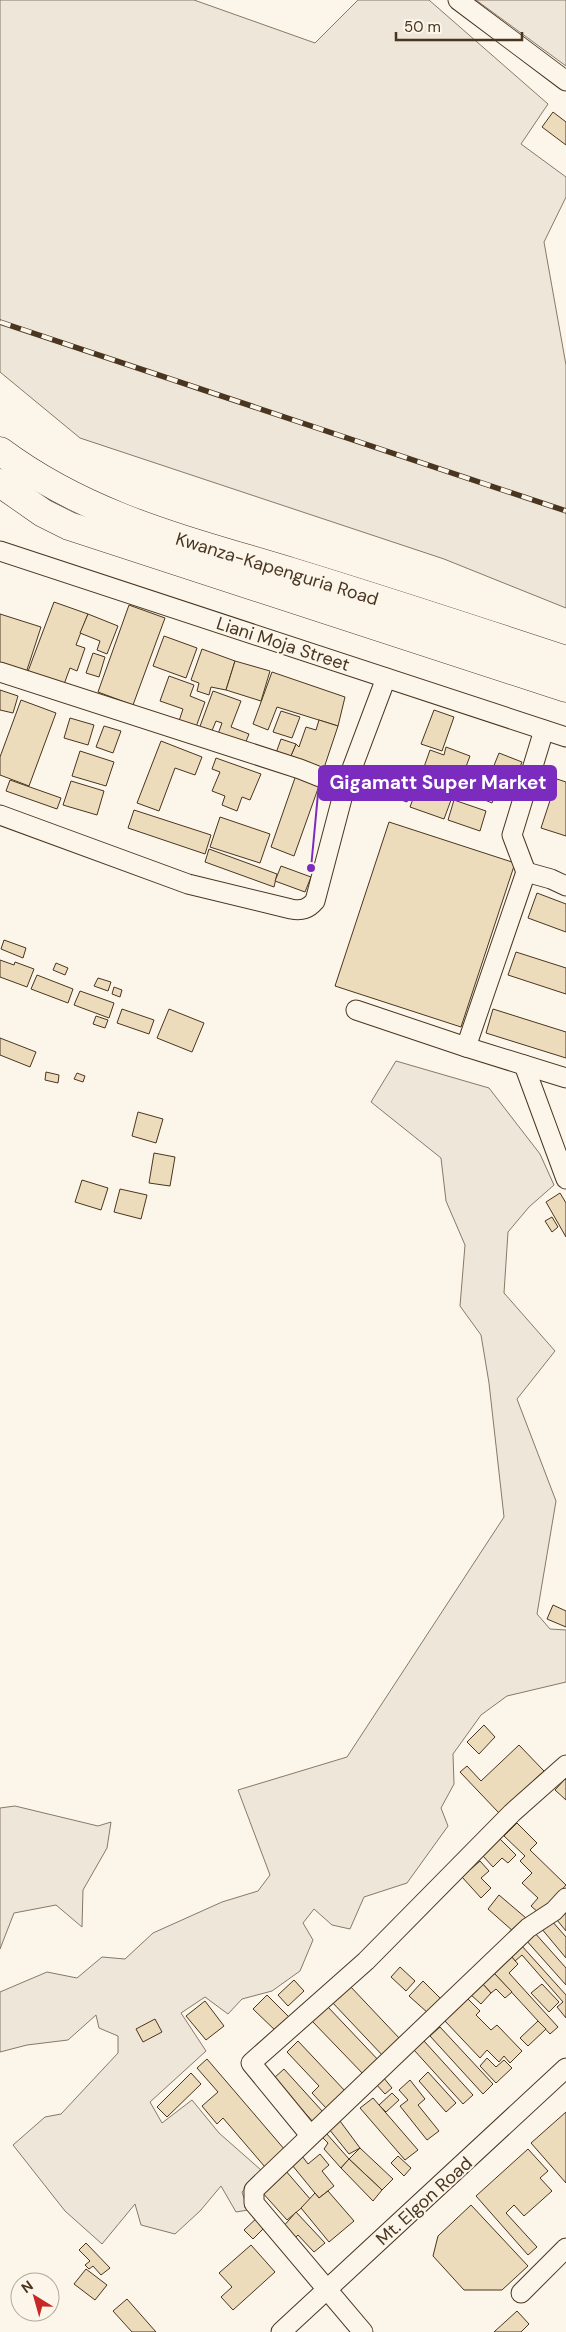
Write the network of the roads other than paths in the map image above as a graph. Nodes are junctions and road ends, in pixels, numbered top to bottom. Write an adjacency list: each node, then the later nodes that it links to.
1 (458, 0): 2 (street)
2 (566, 81)
3 (0, 451): 6 (highway, Kwanza-Kapenguria Road)
4 (0, 484): 9 (highway, Kwanza-Kapenguria Road)
5 (0, 551): 8 (street, Liani Moja Street)
6 (566, 660)
7 (0, 672): 12 (street)
8 (386, 678): 10 (street, Liani Moja Street); 12 (street)
9 (566, 688)
10 (544, 730): 11 (street, Liani Moja Street); 14 (street)
11 (566, 737)
12 (345, 787): 13 (street)
13 (0, 815)
14 (526, 872): 15 (street); 17 (street)
15 (566, 886)
16 (356, 1010): 17 (street)
17 (466, 1047): 18 (street)
18 (524, 1065): 19 (street); 20 (street)
19 (566, 1078)
20 (566, 1179)
21 (566, 1765): 24 (street)
22 (566, 1898): 24 (street)
23 (566, 2068): 26 (street, Mt. Elgon Road)
24 (310, 2135): 26 (street)
25 (566, 2248): 27 (street)
26 (326, 2289): 28 (street, Mt. Elgon Road); 29 (street)
27 (521, 2293)
28 (280, 2332)
29 (363, 2332)

